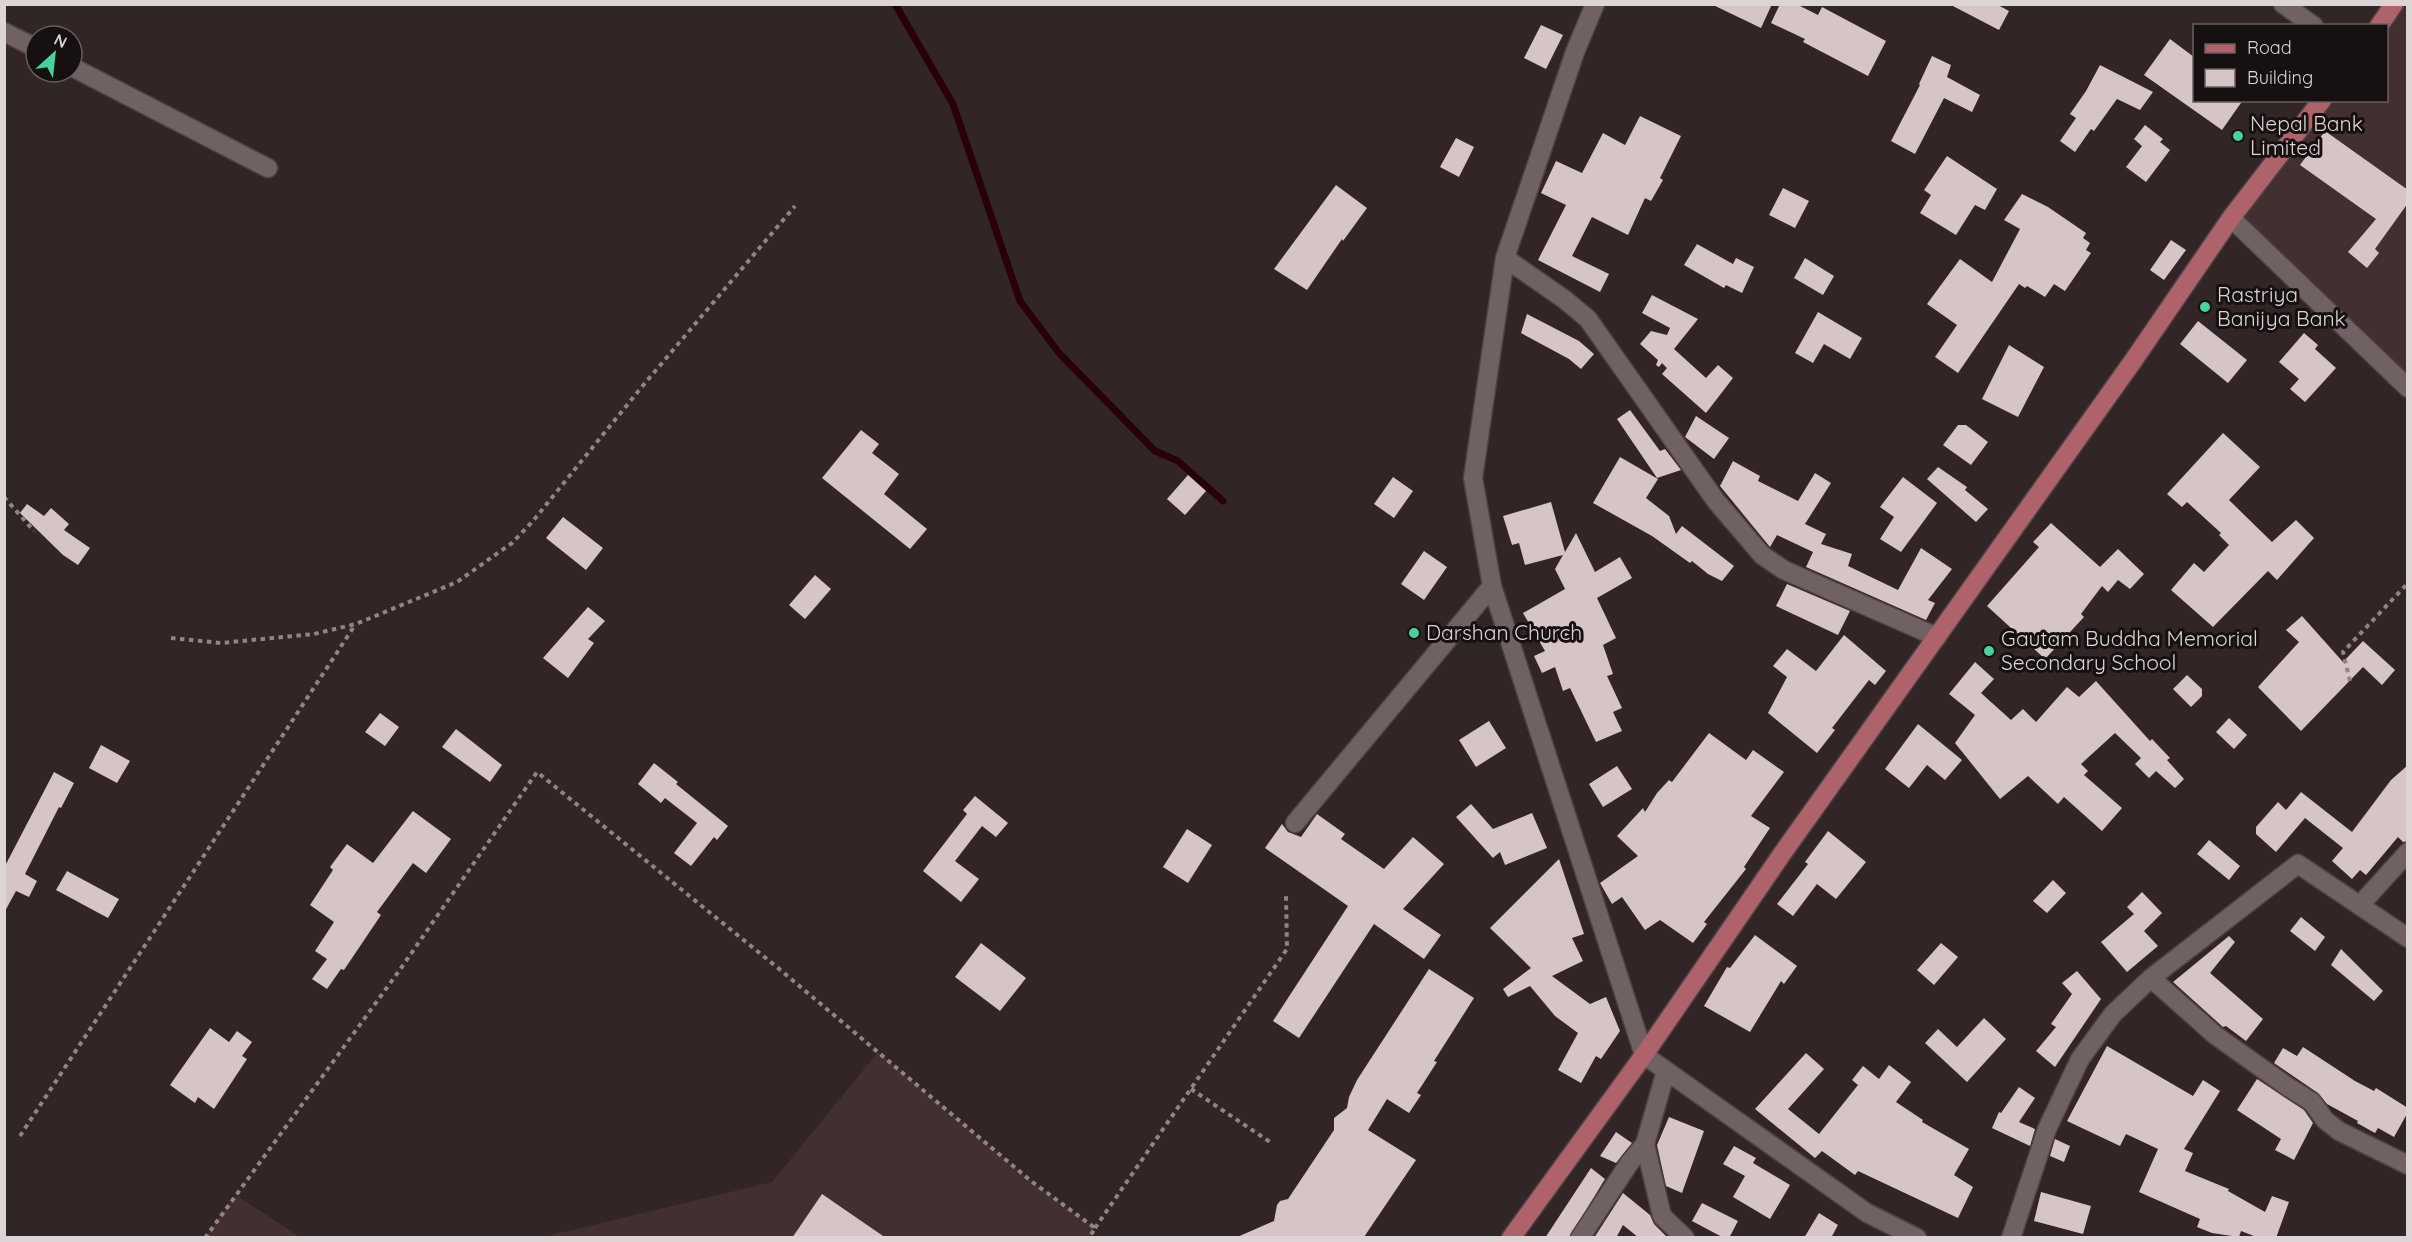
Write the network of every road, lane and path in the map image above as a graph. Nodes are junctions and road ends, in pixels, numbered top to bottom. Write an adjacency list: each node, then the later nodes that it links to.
1 (1595, 4): 13 (street)
2 (2283, 4): 4 (street)
3 (2394, 4): 5 (main road)
4 (2311, 24)
5 (2380, 24)
6 (4, 32): 7 (street)
7 (24, 42)
8 (84, 73): 10 (street)
9 (2320, 102): 12 (main road)
10 (268, 168)
11 (795, 206): 19 (path)
12 (2231, 218): 14 (street); 20 (main road)
13 (1505, 258): 18 (street); 20 (street)
14 (2408, 388)
15 (4, 496): 16 (path)
16 (34, 531)
17 (2408, 583): 22 (path)
18 (1492, 586): 23 (street); 29 (street)
19 (356, 624): 21 (path); 32 (path)
20 (1937, 637): 29 (main road)
21 (171, 638)
22 (2350, 681)
23 (1295, 823)
24 (2408, 852): 26 (street)
25 (1286, 895): 31 (path)
26 (2360, 905): 27 (street); 28 (street)
27 (2408, 938)
28 (2151, 978): 35 (street); 43 (street)
29 (1644, 1055): 30 (street); 39 (main road)
30 (1666, 1071): 34 (street); 42 (street)
31 (1191, 1089): 33 (path); 36 (path)
32 (20, 1136)
33 (1273, 1144)
34 (1646, 1144): 40 (street); 41 (street)
35 (2408, 1165)
36 (1095, 1228): 37 (path); 38 (path)
37 (205, 1238)
38 (1089, 1238)
39 (1511, 1238)
40 (1580, 1238)
41 (1684, 1238)
42 (1917, 1238)
43 (2011, 1238)

